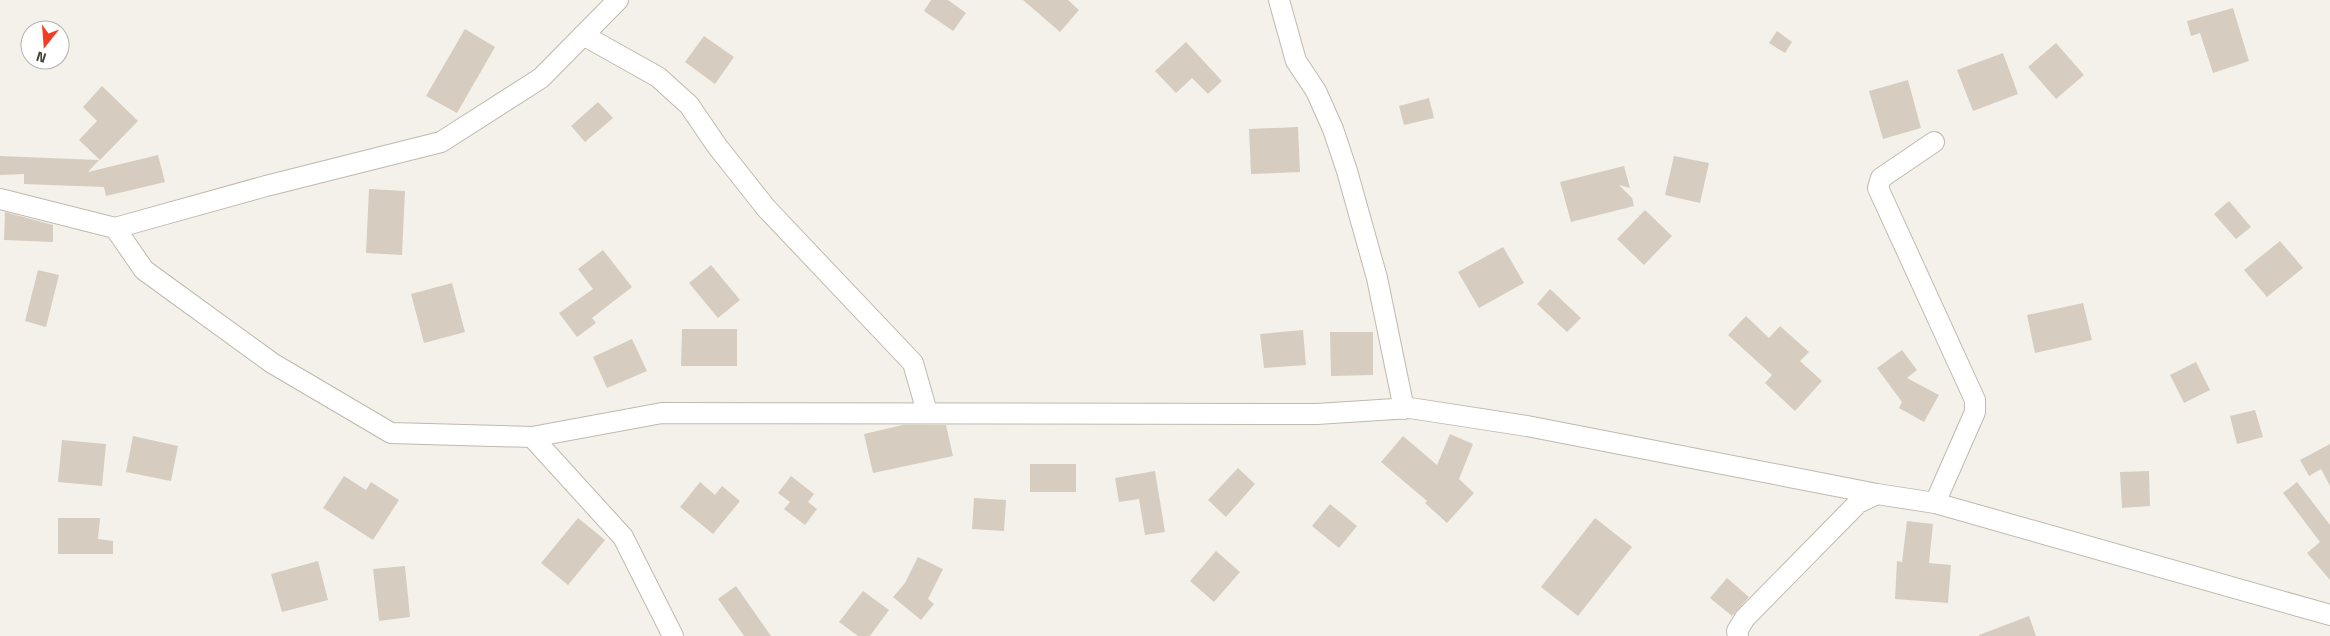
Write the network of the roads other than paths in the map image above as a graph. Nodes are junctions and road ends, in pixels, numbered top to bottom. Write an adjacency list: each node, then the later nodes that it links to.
1 (618, 0): 3 (street)
2 (1279, 0): 8 (street)
3 (598, 9): 4 (street)
4 (583, 35): 7 (street); 9 (street)
5 (1934, 142): 12 (street)
6 (0, 199): 7 (street)
7 (114, 228): 10 (street)
8 (1404, 409): 9 (street); 11 (street)
9 (927, 412): 10 (street)
10 (532, 437): 14 (street)
11 (1877, 494): 12 (street); 15 (street)
12 (1936, 503): 13 (street)
13 (2330, 615)
14 (673, 636)
15 (1738, 636)

